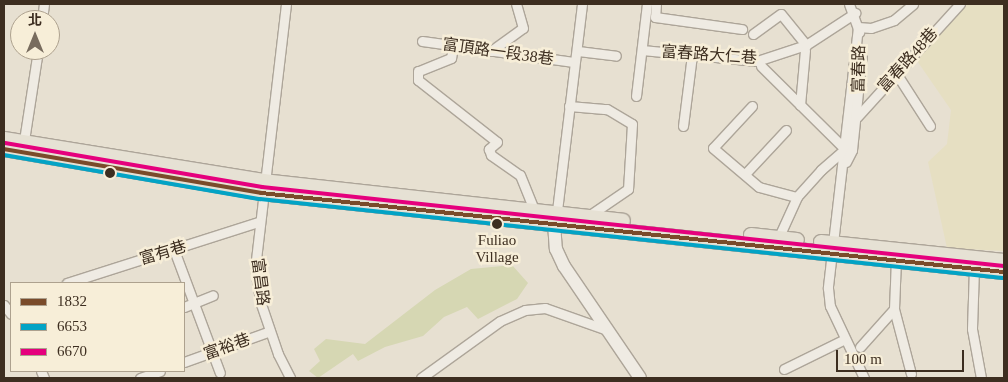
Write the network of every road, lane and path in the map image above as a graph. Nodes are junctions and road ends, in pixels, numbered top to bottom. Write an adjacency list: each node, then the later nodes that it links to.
1 (286, 4): 39 (street, 富昌路)
2 (516, 4): 18 (street)
3 (582, 4): 17 (street)
4 (647, 4): 16 (street)
5 (656, 4): 11 (street)
6 (849, 4): 9 (street, 富春路)
7 (913, 4): 10 (street)
8 (960, 4): 24 (street, 富春路48巷)
9 (855, 13): 10 (street, 富春路); 15 (street, 富春路大仁巷)
10 (858, 27): 29 (street, 富春路); 36 (street, 富春路)
11 (742, 29)
12 (753, 34): 15 (street)
13 (422, 41): 14 (street, 富頂路一段38巷)
14 (453, 46): 18 (street, 富頂路一段38巷); 41 (street)
15 (805, 47): 19 (street, 富春路大仁巷); 26 (street)
16 (642, 50): 19 (street, 富春路大仁巷); 25 (street)
17 (578, 51): 20 (street); 22 (street)
18 (491, 52): 22 (street, 富頂路一段38巷)
19 (692, 55): 30 (street)
20 (616, 56)
21 (36, 60): 35 (street)
22 (574, 62): 27 (street)
23 (761, 66): 26 (street)
24 (896, 73): 29 (street, 富春路48巷); 31 (street)
25 (636, 96)
26 (800, 105): 36 (street)
27 (570, 106): 42 (street); 43 (street)
28 (752, 106): 38 (street)
29 (856, 117): 37 (street, 富春路)
30 (683, 126)
31 (930, 126)
32 (786, 130): 38 (street)
33 (4, 139): 35 (main road)
34 (4, 149): 35 (main road)
35 (23, 149): 39 (main road)
36 (845, 149): 37 (street, 富春路); 40 (street)
37 (843, 167): 46 (street, 富春路)
38 (745, 174): 40 (street)
39 (262, 187): 41 (main road); 43 (main road); 44 (street, 富昌路)
40 (797, 197): 45 (street)
41 (534, 209): 43 (main road)
42 (587, 217): 43 (main road); 45 (main road)
43 (557, 218): 45 (main road); 57 (street)
44 (258, 222): 47 (street, 富有巷); 58 (street, 富昌路)
45 (776, 243): 46 (main road)
46 (835, 248): 48 (main road); 49 (main road); 59 (street, 富春路)
47 (174, 250): 52 (street, 富有巷); 54 (street)
48 (896, 259): 50 (main road); 56 (street)
49 (1004, 261)
50 (974, 268): 51 (main road); 72 (street)
51 (1004, 272)
52 (70, 282)
53 (213, 295): 54 (street)
54 (194, 302): 55 (street); 61 (street)
55 (185, 306)
56 (894, 310): 60 (street); 66 (street)
57 (607, 330): 67 (street); 70 (street)
58 (270, 331): 61 (street, 富裕巷); 69 (street, 富昌路)
59 (845, 339): 63 (street); 71 (street, 富春路)
60 (860, 348)
61 (212, 352): 62 (street, 富裕巷); 65 (street)
62 (185, 362)
63 (784, 369)
64 (157, 372): 68 (street)
65 (220, 373)
66 (911, 374)
67 (636, 377)
68 (140, 378)
69 (290, 378)
70 (421, 378)
71 (864, 378)
72 (981, 378)

